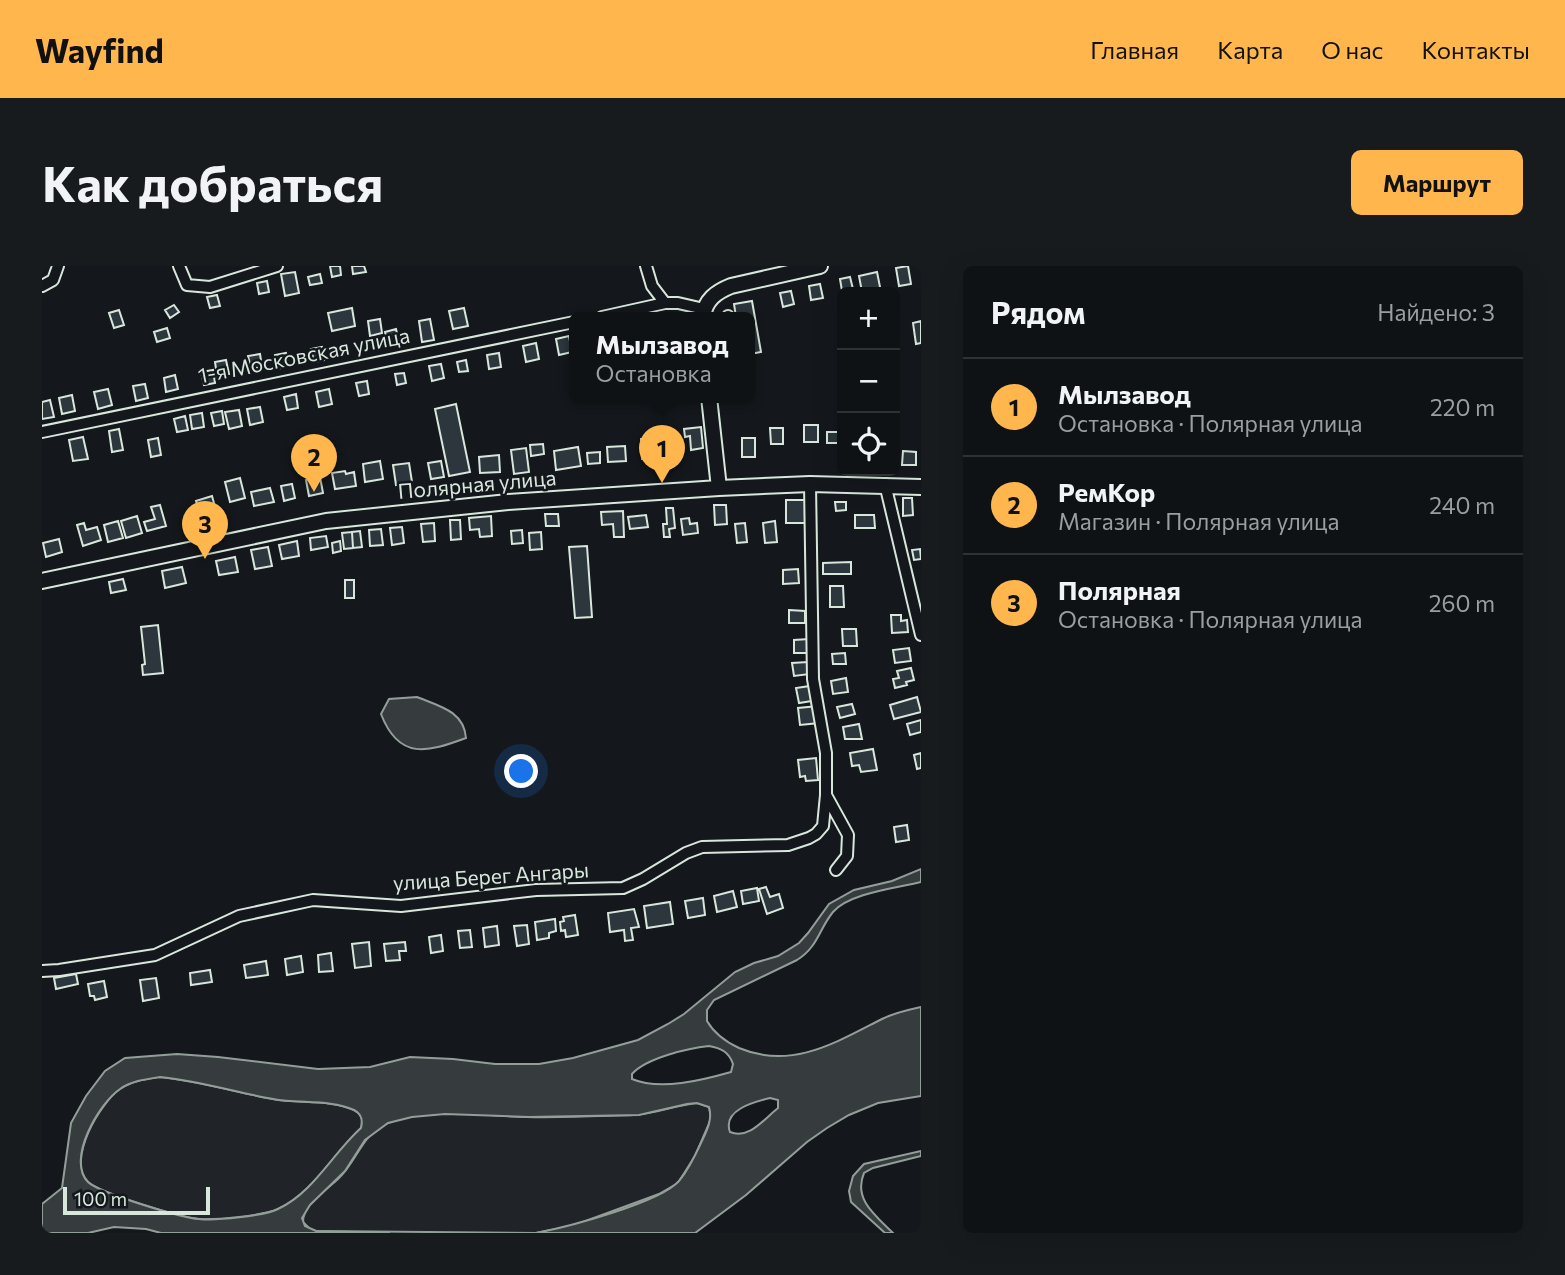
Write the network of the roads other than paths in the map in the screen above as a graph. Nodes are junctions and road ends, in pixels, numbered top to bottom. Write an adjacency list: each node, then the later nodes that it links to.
1 (58, 266): 6 (street)
2 (178, 266): 3 (street)
3 (277, 266)
4 (646, 266): 7 (street)
5 (820, 266): 10 (main road)
6 (42, 286)
7 (665, 303): 8 (street); 9 (street)
8 (624, 312)
9 (700, 312)
10 (703, 312)
11 (569, 323): 13 (street, 1-я Московская улица)
12 (710, 403): 17 (main road)
13 (42, 432)
14 (810, 484): 15 (main road, Полярная улица); 17 (main road, Полярная улица); 20 (street, улица Берег Ангары)
15 (885, 484): 16 (main road, Полярная улица); 19 (street)
16 (921, 487)
17 (719, 488): 18 (main road, Полярная улица)
18 (42, 581)
19 (921, 635)
20 (826, 795): 21 (street); 22 (street, улица Берег Ангары)
21 (836, 870)
22 (42, 971)

